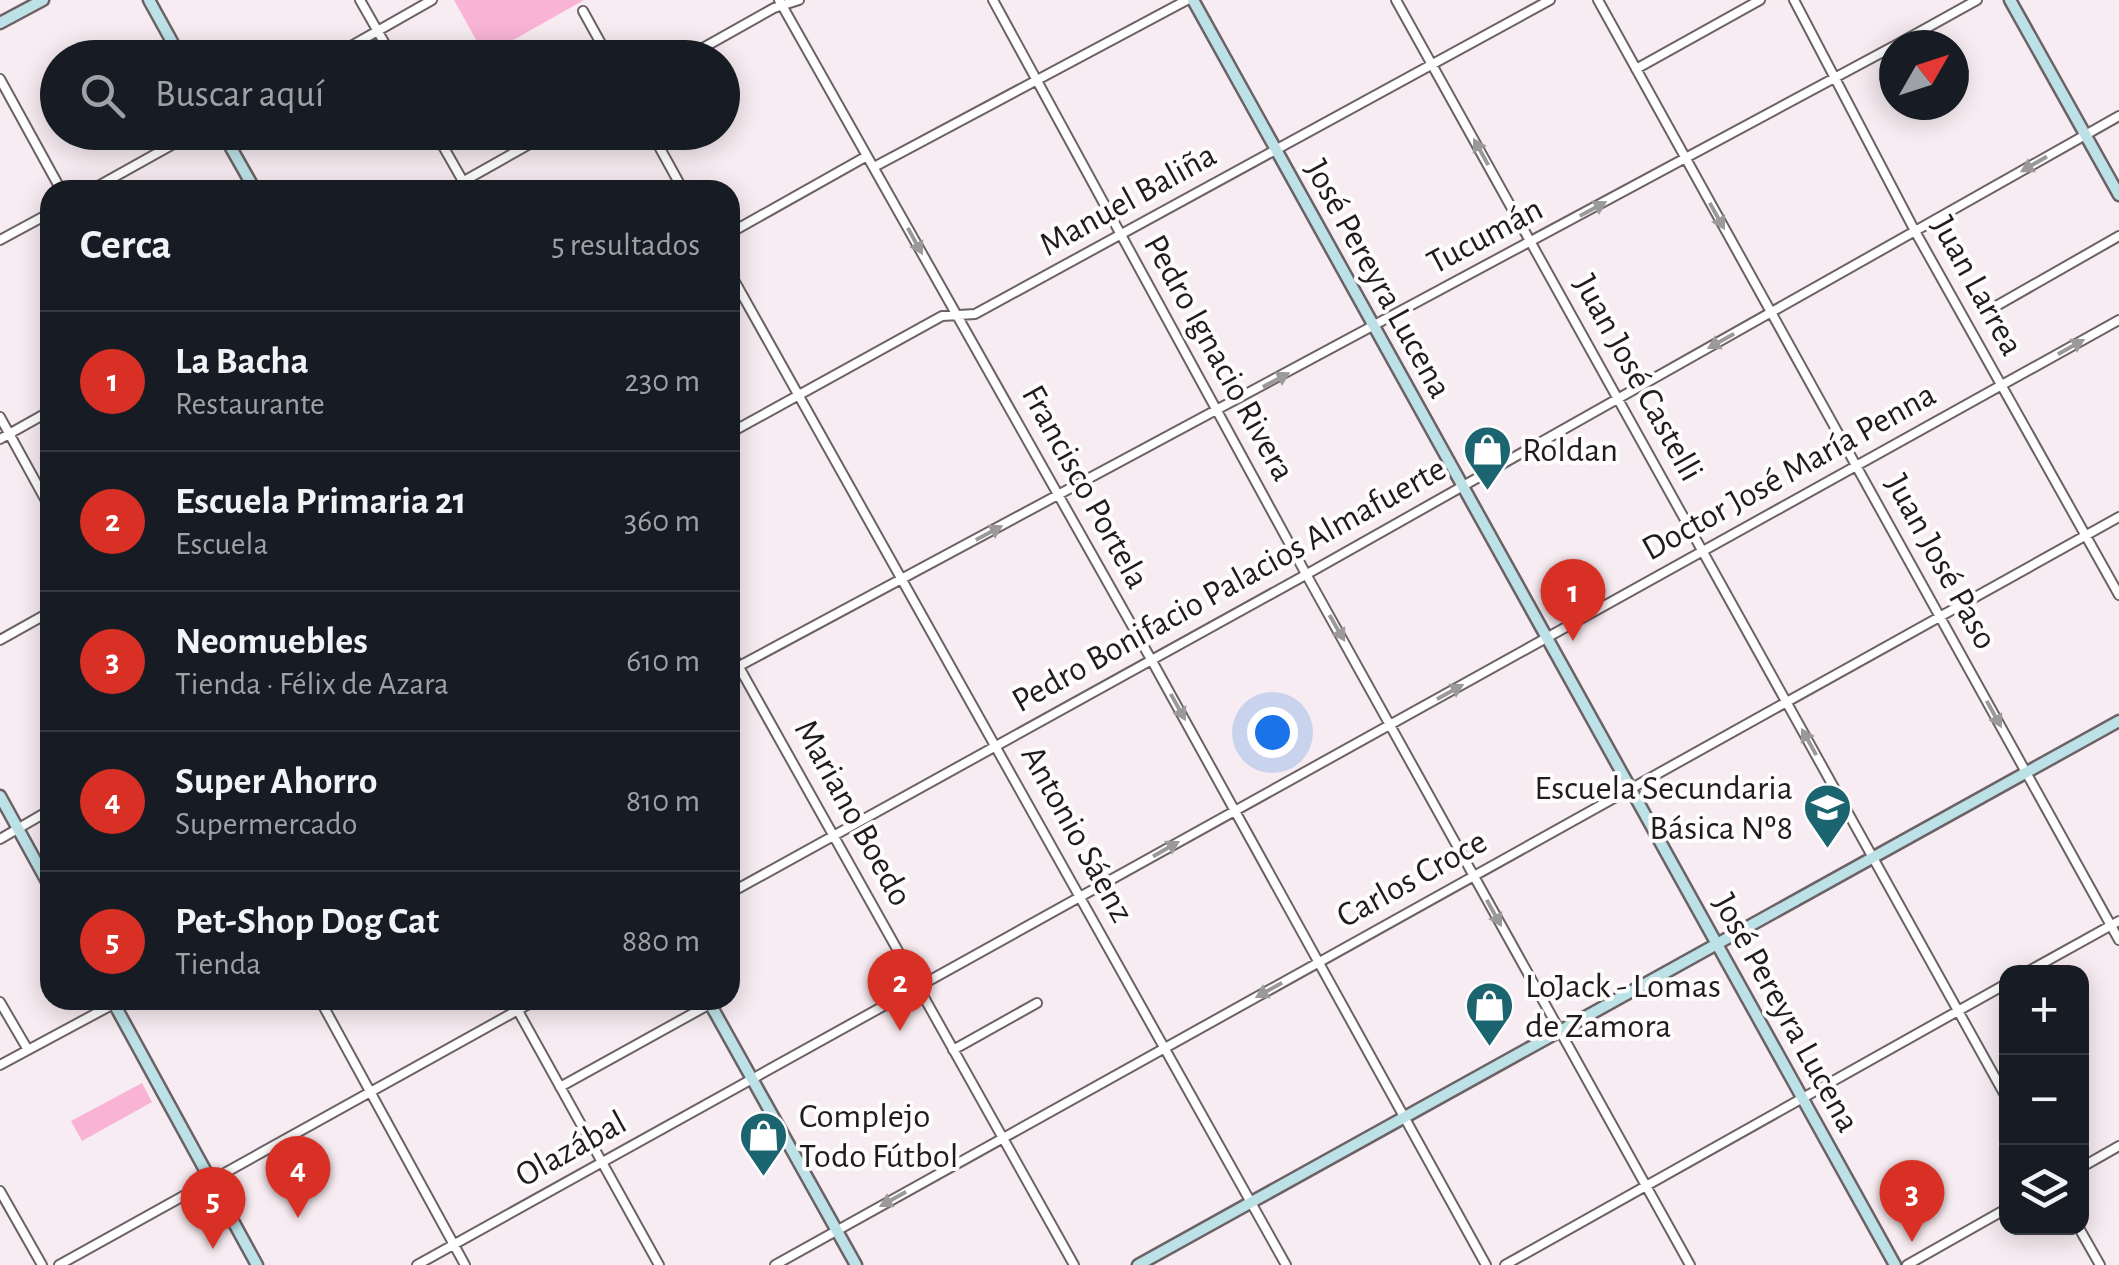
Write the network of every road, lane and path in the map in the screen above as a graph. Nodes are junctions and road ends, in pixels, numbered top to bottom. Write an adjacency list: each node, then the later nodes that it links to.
1 (43, 0): 17 (street)
2 (149, 0): 20 (street)
3 (360, 0): 19 (street)
4 (432, 0): 19 (street)
5 (799, 0): 15 (street)
6 (993, 0): 30 (street, Pedro Ignacio Rivera)
7 (1190, 0): 30 (street); 38 (street, José Pereyra Lucena)
8 (1396, 0): 26 (street, Juan José Castelli)
9 (1550, 0): 26 (street, Manuel Baliña)
10 (1598, 0): 27 (street, Juan José Paso)
11 (1760, 0): 27 (street)
12 (1794, 0): 28 (street, Juan Larrea)
13 (1977, 0): 18 (street, Tucumán)
14 (2010, 0): 32 (street)
15 (781, 3): 24 (street); 39 (street, Francisco Portela)
16 (583, 11): 23 (street)
17 (0, 23)
18 (1924, 30)
19 (378, 31): 21 (street); 22 (street)
20 (170, 40)
21 (362, 40)
22 (383, 40)
23 (598, 40)
24 (717, 40)
25 (1879, 55): 28 (street, Tucumán)
26 (1432, 64): 38 (street, Manuel Baliña); 55 (street, Juan José Castelli, one-way to 26)
27 (1636, 69): 40 (street, Juan José Paso)
28 (1837, 78): 40 (street, Tucumán); 51 (street, Juan Larrea)
29 (0, 79): 42 (street)
30 (1036, 79): 41 (street); 52 (street, Pedro Ignacio Rivera)
31 (2119, 116): 32 (street, Pedro Bonifacio Palacios Almafuerte)
32 (2085, 134): 48 (street); 51 (street, Pedro Bonifacio Palacios Almafuerte, one-way to 51)
33 (163, 150): 43 (street)
34 (232, 150): 44 (street)
35 (445, 150): 45 (street)
36 (523, 150): 46 (street)
37 (661, 150): 47 (street)
38 (1276, 150): 52 (street, Manuel Baliña); 61 (street, José Pereyra Lucena)
39 (868, 156): 41 (street, Francisco Portela); 50 (street)
40 (1686, 160): 55 (street, Tucumán, one-way to 40); 58 (street, Juan José Paso, one-way to 58)
41 (874, 167): 59 (street, Francisco Portela, one-way to 59)
42 (56, 180)
43 (109, 180)
44 (249, 180)
45 (463, 180)
46 (475, 180)
47 (678, 180)
48 (2119, 195)
49 (40, 218): 54 (street)
50 (740, 226)
51 (1916, 232): 58 (street, Pedro Bonifacio Palacios Almafuerte); 62 (street, Juan Larrea)
52 (1121, 236): 59 (street, Manuel Baliña); 65 (street, Pedro Ignacio Rivera)
53 (2119, 236): 57 (street)
54 (0, 240)
55 (1531, 242): 61 (street, Tucumán); 64 (street, Juan José Castelli)
56 (740, 291): 63 (street, Antonio Sáenz)
57 (1991, 308)
58 (1771, 313): 64 (street, Pedro Bonifacio Palacios Almafuerte, one-way to 64); 71 (street, Juan José Paso)
59 (958, 317): 63 (street, Manuel Baliña); 74 (street, Francisco Portela)
60 (2119, 320): 62 (street, Doctor José María Penna, one-way to 60)
61 (1373, 328): 65 (street, Tucumán, one-way to 61); 72 (street, José Pereyra Lucena)
62 (2001, 386): 71 (street, Doctor José María Penna); 76 (street, Juan Larrea)
63 (798, 396): 68 (street, Manuel Baliña); 79 (street, Antonio Sáenz)
64 (1618, 398): 72 (street, Pedro Bonifacio Palacios Almafuerte); 77 (street, Juan José Castelli)
65 (1216, 411): 74 (street, Tucumán); 78 (street, Pedro Ignacio Rivera)
66 (0, 417): 69 (street)
67 (40, 417): 69 (street)
68 (740, 428)
69 (9, 434): 70 (street); 73 (street)
70 (0, 439)
71 (1856, 466): 77 (street, Doctor José María Penna); 81 (street, Juan José Paso)
72 (1462, 488): 78 (street, Pedro Bonifacio Palacios Almafuerte); 83 (street, José Pereyra Lucena)
73 (40, 490)
74 (1058, 496): 79 (street, Tucumán, one-way to 74); 85 (street, Francisco Portela)
75 (2119, 517): 76 (street, Carlos Croce)
76 (2086, 535): 80 (street, Juan Larrea); 81 (street, Carlos Croce)
77 (1703, 552): 83 (street, Doctor José María Penna); 88 (street, Juan José Castelli)
78 (1306, 574): 85 (street, Pedro Bonifacio Palacios Almafuerte); 90 (street, Pedro Ignacio Rivera, one-way to 90)
79 (903, 578): 86 (street, Tucumán); 91 (street, Antonio Sáenz)
80 (2119, 594)
81 (1940, 616): 88 (street, Carlos Croce); 92 (street, Juan José Paso, one-way to 92)
82 (40, 618): 84 (street)
83 (1547, 639): 90 (street, Doctor José María Penna, one-way to 83); 93 (street, José Pereyra Lucena)
84 (0, 640)
85 (1152, 660): 91 (street, Pedro Bonifacio Palacios Almafuerte); 95 (street, Francisco Portela, one-way to 95)
86 (740, 665)
87 (740, 678): 98 (street, Mariano Boedo)
88 (1786, 702): 93 (street, Carlos Croce); 100 (street, Juan José Castelli, one-way to 88)
89 (2119, 721): 92 (street)
90 (1392, 724): 95 (street, Doctor José María Penna); 102 (street, Pedro Ignacio Rivera)
91 (996, 746): 98 (street, Pedro Bonifacio Palacios Almafuerte); 104 (street, Antonio Sáenz)
92 (2026, 773): 100 (street); 105 (street, Juan José Paso)
93 (1630, 790): 102 (street, Carlos Croce); 107 (street, José Pereyra Lucena)
94 (0, 796): 97 (street)
95 (1235, 810): 104 (street, Doctor José María Penna, one-way to 95); 108 (street, Francisco Portela)
96 (40, 816): 97 (street)
97 (18, 829): 99 (street); 101 (street)
98 (834, 836): 103 (street, Pedro Bonifacio Palacios Almafuerte); 110 (street, Mariano Boedo)
99 (0, 839)
100 (1873, 858): 107 (street); 120 (street, Juan José Castelli)
101 (40, 868)
102 (1474, 876): 108 (street, Carlos Croce); 121 (street, Pedro Ignacio Rivera, one-way to 121)
103 (740, 888)
104 (1081, 897): 110 (street, Doctor José María Penna); 122 (street, Antonio Sáenz)
105 (2115, 924): 106 (street, Juan José Paso); 109 (street)
106 (2119, 940)
107 (1716, 946): 121 (street); 130 (street, José Pereyra Lucena)
108 (1318, 963): 122 (street, Carlos Croce, one-way to 122); 131 (street, Francisco Portela)
109 (2040, 965)
110 (918, 987): 124 (street, Mariano Boedo); 126 (street, Doctor José María Penna)
111 (1999, 988): 120 (street)
112 (0, 1002): 123 (street)
113 (1037, 1003): 124 (street)
114 (100, 1010): 123 (street)
115 (121, 1010): 136 (street)
116 (325, 1010): 129 (street)
117 (518, 1010): 128 (street); 129 (street)
118 (695, 1010): 128 (street)
119 (713, 1010): 126 (street)
120 (1959, 1011): 127 (street, Juan José Castelli); 130 (street)
121 (1560, 1033): 131 (street); 137 (street, Pedro Ignacio Rivera)
122 (1164, 1048): 132 (street, Carlos Croce); 139 (street, Antonio Sáenz)
123 (28, 1050): 125 (street)
124 (953, 1050): 132 (street, Mariano Boedo)
125 (0, 1065)
126 (752, 1080): 134 (street, Olazábal); 141 (street)
127 (1999, 1084)
128 (560, 1087): 134 (street)
129 (370, 1091): 136 (street); 143 (street)
130 (1803, 1097): 137 (street); 158 (street, José Pereyra Lucena)
131 (1404, 1118): 139 (street); 155 (street, Francisco Portela)
132 (1003, 1138): 141 (street, Carlos Croce, one-way to 141); 152 (street, Mariano Boedo)
133 (2119, 1146): 135 (street)
134 (602, 1163): 143 (street, Olazábal); 149 (street)
135 (2089, 1163)
136 (210, 1179): 145 (street); 146 (street)
137 (1646, 1188): 156 (street); 157 (street, Pedro Ignacio Rivera)
138 (0, 1191): 144 (street)
139 (1251, 1202): 153 (street); 154 (street, Antonio Sáenz)
140 (1999, 1213): 159 (street)
141 (836, 1231): 150 (street, Carlos Croce); 151 (street)
142 (2083, 1235): 160 (street)
143 (454, 1246): 147 (street, Olazábal); 148 (street)
144 (42, 1265)
145 (59, 1265)
146 (257, 1265)
147 (417, 1265)
148 (465, 1265)
149 (659, 1265)
150 (775, 1265)
151 (856, 1265)
152 (1074, 1265)
153 (1138, 1265)
154 (1286, 1265)
155 (1486, 1265)
156 (1504, 1265)
157 (1690, 1265)
158 (1896, 1265)
159 (1908, 1265)
160 (2100, 1265)

